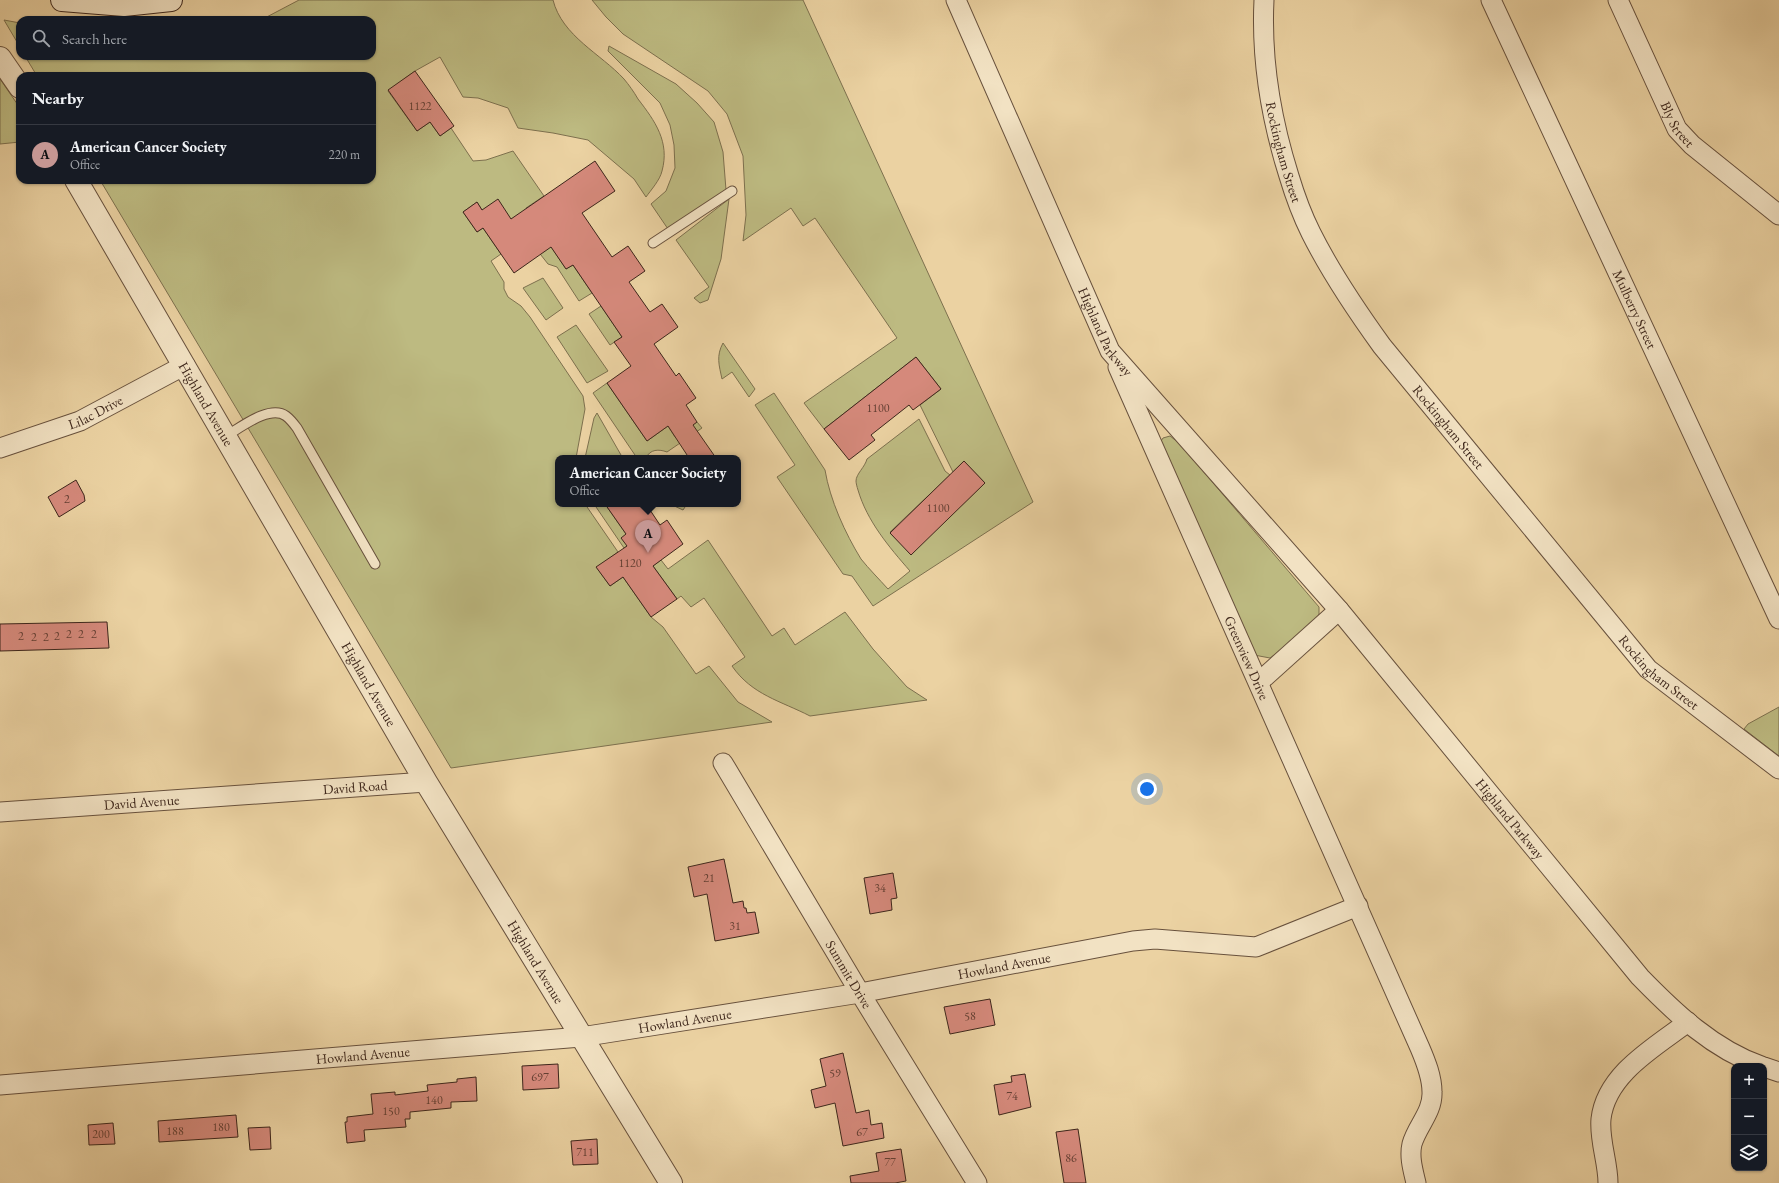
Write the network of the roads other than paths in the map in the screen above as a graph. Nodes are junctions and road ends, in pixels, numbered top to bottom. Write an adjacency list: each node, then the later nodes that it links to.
1 (62, 0): 2 (street)
2 (171, 0)
3 (956, 0): 13 (street, Highland Parkway)
4 (1264, 0): 22 (street, Rockingham Street)
5 (1491, 0): 19 (street, Mulberry Street)
6 (1618, 0): 11 (street, Bly Street)
7 (0, 58): 8 (street)
8 (16, 81)
9 (78, 184): 14 (street, Highland Avenue)
10 (732, 191): 12 (lane)
11 (1779, 215)
12 (652, 243)
13 (1110, 351): 18 (street, Highland Parkway); 20 (street, Greenview Drive)
14 (185, 365): 15 (street, Highland Avenue); 16 (street, Lilac Drive)
15 (226, 436): 17 (lane); 23 (street, Highland Avenue)
16 (0, 448)
17 (375, 564)
18 (1339, 610): 20 (street); 28 (street, Highland Parkway)
19 (1779, 619)
20 (1259, 682): 26 (street, Greenview Drive)
21 (723, 763): 27 (street, Summit Drive)
22 (1779, 769)
23 (426, 782): 24 (street, David Road); 29 (street, Highland Avenue)
24 (284, 791): 25 (street, David Avenue)
25 (0, 812)
26 (1358, 906): 27 (street, Howland Avenue); 36 (street, Greenview Drive)
27 (860, 993): 29 (street, Howland Avenue); 35 (street, Summit Drive)
28 (1688, 1022): 30 (street, Highland Parkway); 37 (street)
29 (581, 1037): 33 (street, Howland Avenue); 34 (street, Highland Avenue)
30 (1756, 1063)
31 (1767, 1068): 32 (street, Highland Parkway)
32 (1779, 1072)
33 (0, 1086)
34 (671, 1183)
35 (977, 1183)
36 (1416, 1183)
37 (1608, 1183)

